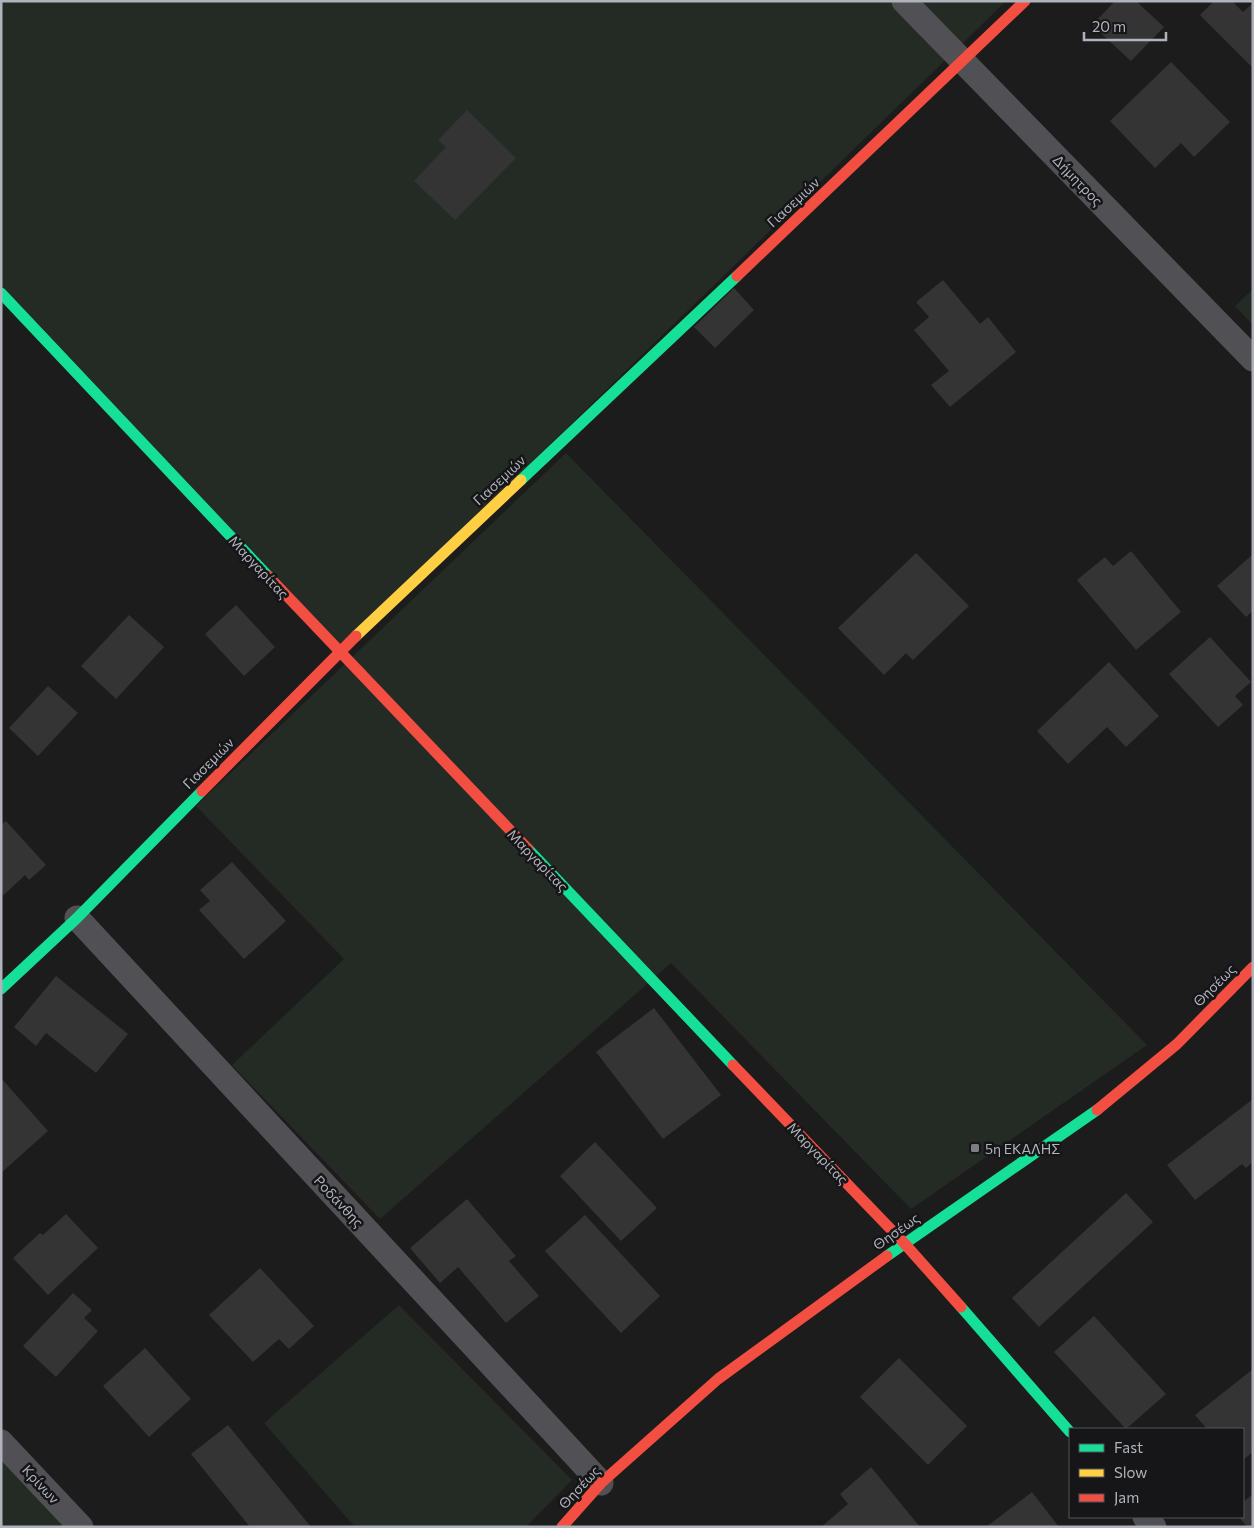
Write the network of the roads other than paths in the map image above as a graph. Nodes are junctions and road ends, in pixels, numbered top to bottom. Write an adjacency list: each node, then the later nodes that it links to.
1 (904, 1): 3 (street, Δήμητρος)
2 (1025, 1): 3 (street, Γιασεμιών)
3 (963, 62): 5 (street, Δήμητρος); 6 (street, Γιασεμιών)
4 (1, 293): 6 (street, Μαργαρίτας)
5 (1253, 360)
6 (339, 652): 7 (street, Γιασεμιών); 10 (street, Μαργαρίτας)
7 (77, 918): 9 (street, Γιασεμιών); 13 (street, Ροδάνθης)
8 (1252, 970): 10 (street, Θησέως)
9 (1, 989)
10 (904, 1243): 11 (street, Μαργαρίτας); 13 (street, Θησέως)
11 (1069, 1431)
12 (1, 1442): 14 (street, Κρίνων)
13 (601, 1483): 15 (street, Θησέως)
14 (81, 1527)
15 (562, 1527)

